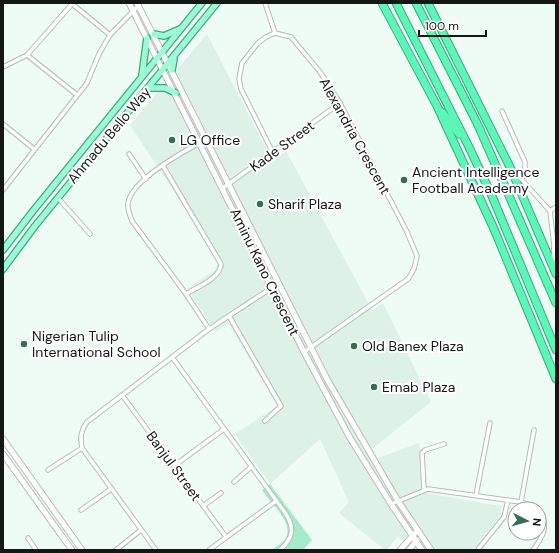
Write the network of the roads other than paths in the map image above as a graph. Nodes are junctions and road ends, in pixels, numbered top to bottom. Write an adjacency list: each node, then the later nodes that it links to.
1 (129, 3): 11 (main road, Aminu Kano Crescent)
2 (202, 3): 12 (main road, Ahmadu Bello Way)
3 (217, 3): 19 (main road, Ahmadu Bello Way)
4 (265, 3): 13 (street)
5 (382, 3): 32 (highway)
6 (396, 3): 37 (highway)
7 (416, 3): 25 (highway)
8 (428, 3): 29 (highway)
9 (72, 4): 15 (street); 18 (street)
10 (138, 4): 11 (street); 14 (main road, Aminu Kano Crescent)
11 (133, 10): 15 (street); 16 (main road, Aminu Kano Crescent)
12 (182, 28): 14 (main road); 17 (main road, Ahmadu Bello Way)
13 (275, 33): 31 (street, Alexandria Crescent); 39 (street)
14 (154, 34): 17 (main road, Aminu Kano Crescent)
15 (110, 35): 30 (street)
16 (147, 38): 20 (main road, Aminu Kano Crescent); 26 (main road)
17 (163, 52): 20 (main road, Ahmadu Bello Way); 21 (main road, Aminu Kano Crescent)
18 (27, 55): 22 (street); 30 (street)
19 (174, 57): 21 (main road, Ahmadu Bello Way); 24 (main road)
20 (157, 59): 23 (main road, Aminu Kano Crescent); 26 (main road, Ahmadu Bello Way)
21 (169, 64): 23 (main road, Ahmadu Bello Way); 24 (main road, Aminu Kano Crescent)
22 (3, 67)
23 (164, 70): 27 (main road, Ahmadu Bello Way); 28 (main road, Aminu Kano Crescent)
24 (172, 70): 35 (main road, Aminu Kano Crescent)
25 (451, 72): 29 (highway); 59 (highway)
26 (141, 78): 53 (main road, Ahmadu Bello Way)
27 (148, 88): 28 (main road); 48 (main road, Ahmadu Bello Way)
28 (176, 93): 36 (main road, Aminu Kano Crescent)
29 (475, 94): 42 (highway)
30 (77, 95): 38 (street)
31 (340, 103): 39 (street, Kade Street); 62 (street, Alexandria Crescent)
32 (437, 106): 37 (highway); 66 (highway)
33 (502, 111): 44 (street)
34 (3, 124): 38 (street)
35 (207, 139): 36 (street); 45 (main road, Aminu Kano Crescent)
36 (199, 144): 41 (street); 46 (main road, Aminu Kano Crescent)
37 (468, 145): 63 (highway)
38 (34, 148): 47 (street)
39 (273, 153): 45 (street, Kade Street)
40 (128, 154): 43 (street)
41 (163, 166): 43 (street); 58 (street)
42 (511, 169): 44 (street); 55 (highway)
43 (146, 179): 58 (street)
44 (521, 179): 50 (street)
45 (229, 184): 46 (street, Kade Street); 56 (main road, Aminu Kano Crescent)
46 (223, 188): 57 (main road, Aminu Kano Crescent)
47 (3, 190)
48 (58, 198): 51 (street); 54 (main road, Ahmadu Bello Way)
49 (556, 207): 50 (street)
50 (550, 211): 52 (street)
51 (90, 234)
52 (555, 239): 55 (street)
53 (3, 250)
54 (3, 269)
55 (555, 270)
56 (279, 283): 57 (street); 62 (main road, Aminu Kano Crescent)
57 (272, 287): 60 (street); 64 (main road, Aminu Kano Crescent)
58 (186, 294): 61 (street)
59 (556, 303)
60 (229, 316): 61 (street); 68 (street)
61 (209, 329): 65 (street)
62 (311, 347): 64 (street, Alexandria Crescent); 86 (main road, Aminu Kano Crescent)
63 (556, 350)
64 (304, 352): 89 (main road, Aminu Kano Crescent)
65 (172, 358): 67 (street); 70 (street)
66 (556, 379)
67 (122, 395): 74 (street); 76 (street, Banjul Street)
68 (265, 421)
69 (490, 423): 83 (street)
70 (224, 429): 76 (street); 77 (street)
71 (534, 430): 88 (street)
72 (3, 439): 103 (main road)
73 (444, 444): 81 (street)
74 (82, 448): 78 (street); 80 (street)
75 (3, 454): 102 (main road)
76 (174, 466): 90 (street, Banjul Street)
77 (251, 467): 79 (street); 85 (street)
78 (48, 470)
79 (234, 482)
80 (111, 489): 91 (street); 92 (street)
81 (424, 490): 83 (street); 86 (street)
82 (221, 493): 90 (street)
83 (476, 495): 84 (street)
84 (508, 500): 87 (street); 100 (street)
85 (276, 501): 96 (street); 107 (street)
86 (398, 501): 89 (street); 93 (main road, Aminu Kano Crescent)
87 (514, 501)
88 (520, 501)
89 (391, 504): 94 (main road, Aminu Kano Crescent)
90 (203, 506): 96 (street, Banjul Street)
91 (81, 510)
92 (141, 530): 104 (street); 105 (street)
93 (417, 531): 94 (main road); 95 (main road, Aminu Kano Crescent)
94 (411, 535): 98 (main road, Aminu Kano Crescent); 108 (main road)
95 (421, 536): 98 (main road); 111 (main road, Aminu Kano Crescent)
96 (226, 537): 106 (street)
97 (28, 538): 101 (street)
98 (416, 541): 109 (main road); 110 (main road, Aminu Kano Crescent)
99 (539, 541): 112 (street)
100 (479, 548)
101 (36, 550)
102 (72, 550)
103 (82, 550)
104 (116, 550)
105 (156, 550)
106 (209, 550)
107 (280, 550)
108 (400, 550)
109 (409, 550)
110 (422, 550)
111 (431, 550)
112 (533, 550)

